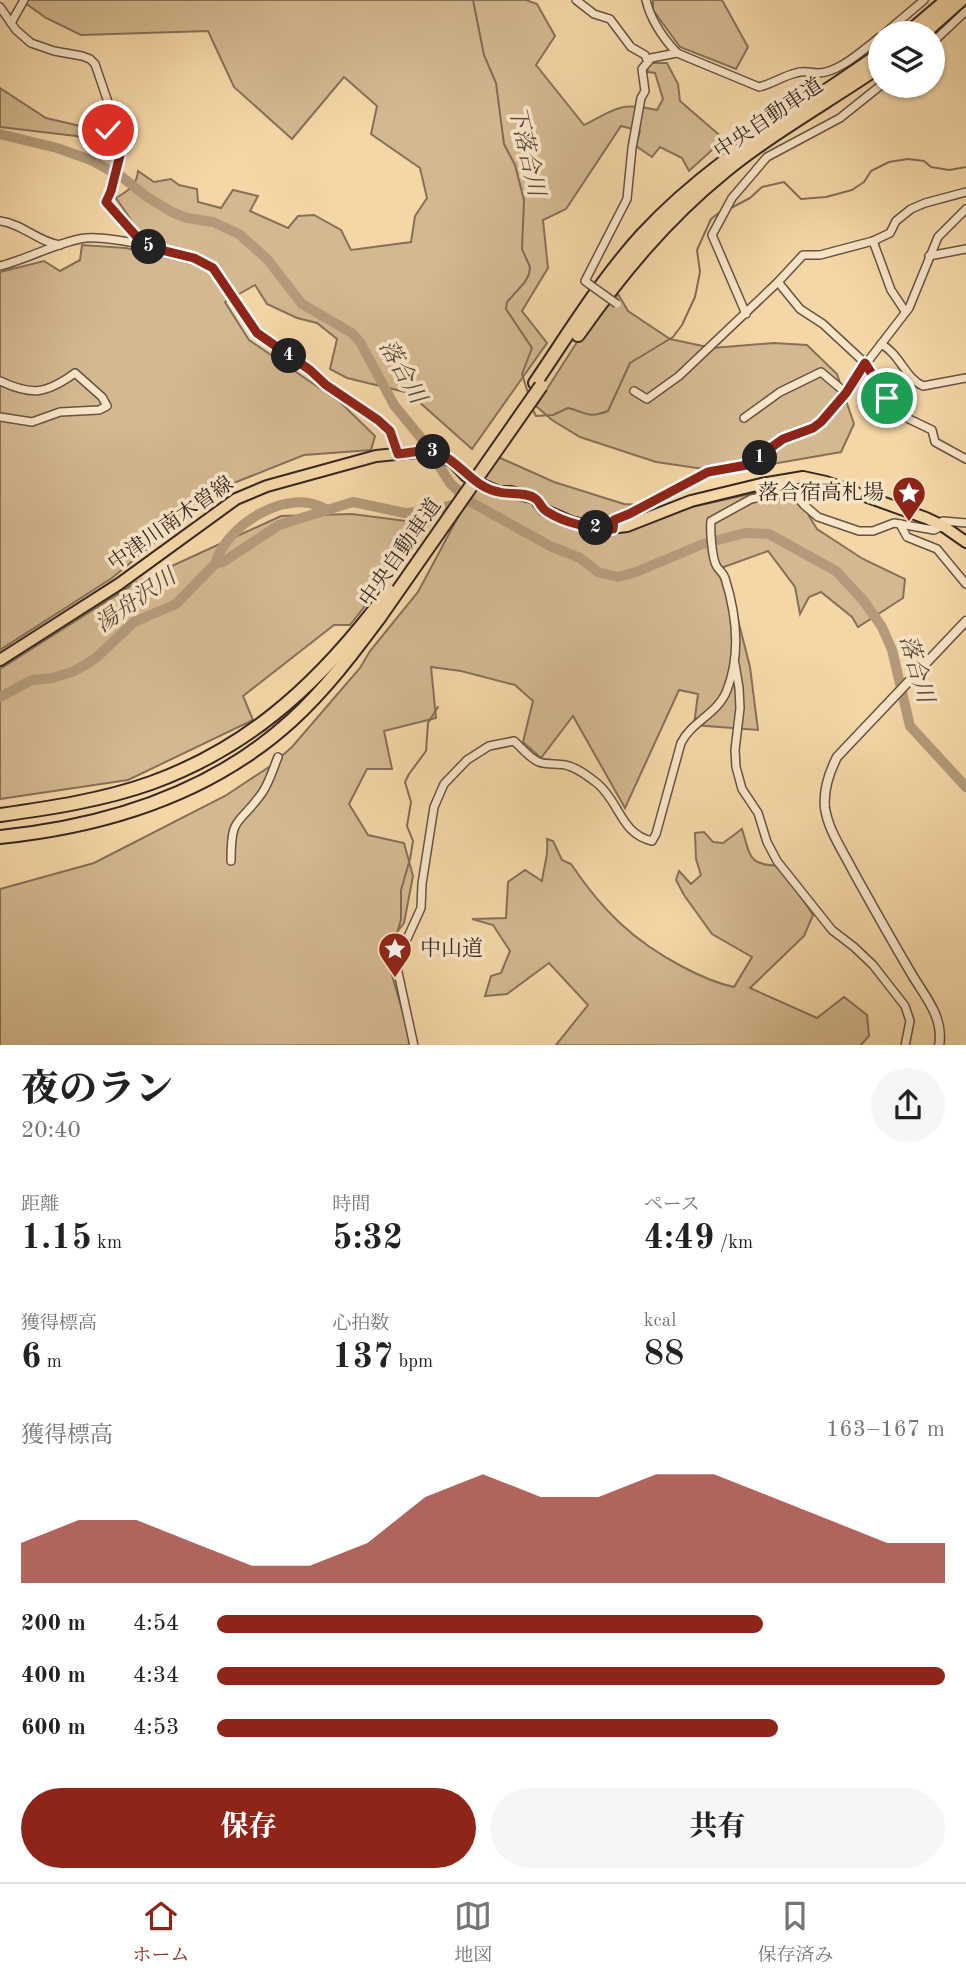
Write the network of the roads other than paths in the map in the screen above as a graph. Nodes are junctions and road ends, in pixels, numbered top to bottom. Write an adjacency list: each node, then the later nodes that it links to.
1 (24, 0): 12 (street)
2 (576, 0): 16 (street)
3 (646, 0): 15 (street)
4 (924, 0): 9 (street)
5 (947, 0): 10 (highway)
6 (961, 0): 11 (highway)
7 (0, 7): 12 (street)
8 (965, 13): 13 (street)
9 (899, 21)
10 (922, 21)
11 (937, 21)
12 (11, 23): 25 (street)
13 (945, 31)
14 (868, 47): 15 (street)
15 (677, 53): 16 (street)
16 (648, 62): 30 (street, bridge)
17 (868, 62): 37 (highway, 中央自動車道)
18 (868, 74): 37 (highway, 中央自動車道)
19 (868, 96): 32 (street)
20 (966, 192): 23 (street)
21 (966, 209): 27 (street)
22 (0, 221): 24 (street)
23 (873, 241): 29 (street); 31 (street)
24 (62, 245): 25 (street); 28 (street)
25 (145, 246): 42 (street)
26 (966, 249): 27 (street)
27 (929, 256): 31 (street)
28 (0, 266)
29 (778, 282): 32 (street); 34 (street)
30 (617, 304)
31 (905, 311): 33 (street)
32 (746, 314): 38 (street)
33 (881, 344): 34 (street); 35 (street)
34 (865, 363): 39 (street); 43 (street)
35 (966, 378)
36 (0, 381): 40 (street)
37 (538, 384): 50 (highway, 中央自動車道, bridge)
38 (634, 390)
39 (846, 393): 41 (street); 47 (street)
40 (0, 417)
41 (744, 418)
42 (398, 454): 47 (main road, 中津川南木曽線); 52 (main road, 中津川南木曽線)
43 (966, 459)
44 (966, 523): 46 (street)
45 (900, 524): 46 (street); 49 (street); 53 (street)
46 (941, 525): 47 (main road, 中津川南木曽線); 48 (main road, 中津川南木曽線)
47 (613, 529)
48 (966, 542)
49 (966, 584)
50 (376, 616): 55 (highway, 中央自動車道); 56 (highway, 中央自動車道)
51 (966, 621): 60 (street)
52 (0, 660)
53 (734, 663): 58 (street); 59 (street)
54 (278, 757): 57 (street)
55 (0, 815)
56 (0, 837)
57 (231, 861)
58 (414, 1045)
59 (905, 1045)
60 (939, 1045)

